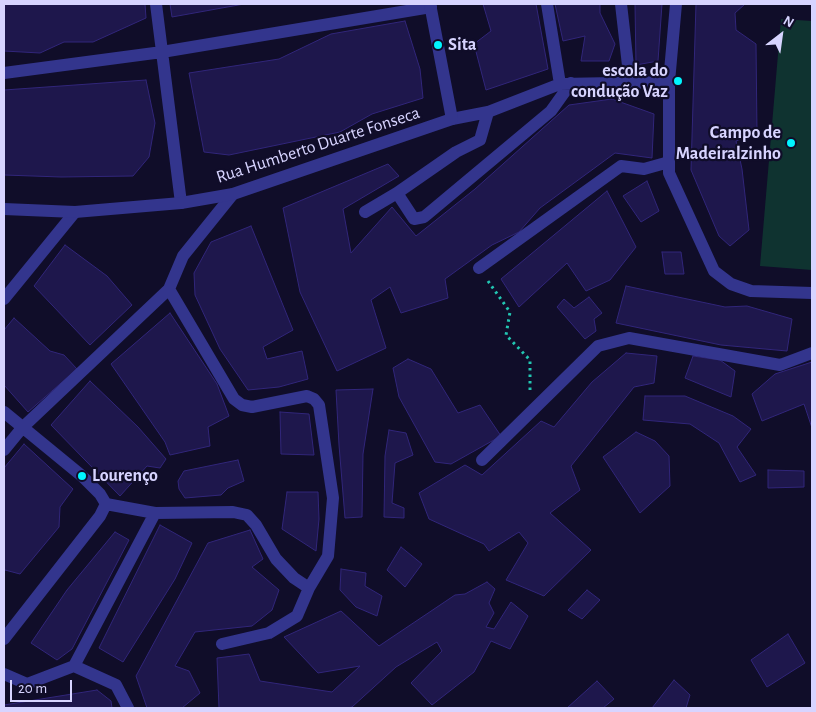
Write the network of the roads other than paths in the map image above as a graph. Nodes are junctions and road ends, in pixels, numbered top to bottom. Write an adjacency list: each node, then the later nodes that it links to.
1 (156, 4): 6 (street)
2 (547, 4): 10 (street)
3 (621, 4): 9 (street)
4 (676, 4): 8 (street)
5 (431, 6): 6 (street); 12 (street)
6 (162, 52): 7 (street); 16 (street)
7 (4, 73)
8 (669, 82): 9 (street); 13 (street)
9 (630, 83): 10 (street)
10 (565, 84): 11 (street, Rua Humberto Duarte Fonseca); 14 (street)
11 (488, 112): 12 (street, Rua Humberto Duarte Fonseca); 14 (street)
12 (452, 119): 15 (street, Rua Humberto Duarte Fonseca)
13 (669, 162): 20 (street); 22 (street)
14 (397, 193): 19 (street)
15 (233, 194): 16 (street, Rua Humberto Duarte Fonseca); 21 (street)
16 (182, 203): 18 (street, Rua Humberto Duarte Fonseca)
17 (4, 209): 18 (street, Rua Humberto Duarte Fonseca)
18 (75, 212): 23 (street)
19 (365, 212)
20 (479, 268)
21 (169, 289): 26 (street); 31 (street)
22 (812, 293)
23 (4, 299)
24 (812, 353): 28 (street)
25 (4, 412): 26 (street)
26 (22, 428): 27 (street); 29 (street)
27 (4, 450)
28 (482, 460)
29 (106, 504): 30 (street); 32 (street)
30 (155, 513): 31 (street); 34 (street)
31 (309, 588): 33 (street)
32 (4, 639)
33 (222, 644)
34 (74, 666): 35 (street); 36 (street)
35 (4, 674)
36 (128, 708)

